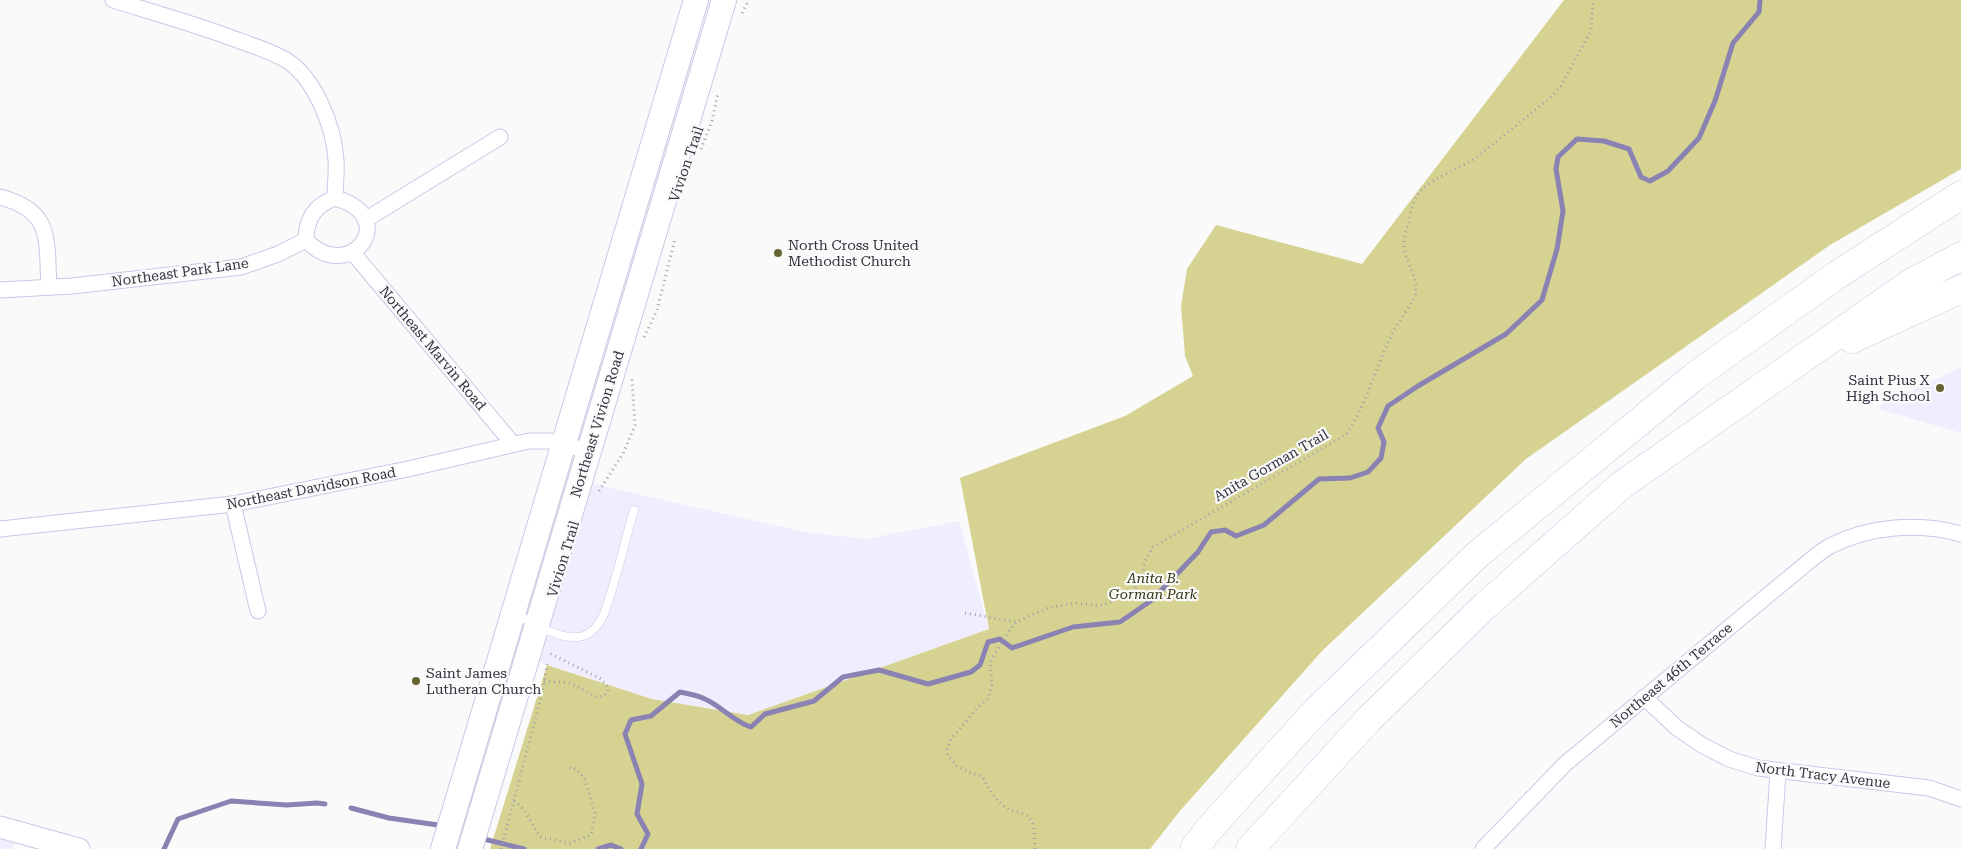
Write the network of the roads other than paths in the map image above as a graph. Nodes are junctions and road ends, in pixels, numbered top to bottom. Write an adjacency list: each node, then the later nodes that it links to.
1 (113, 0): 9 (street)
2 (696, 0): 4 (main road, Northeast Vivion Road)
3 (732, 8): 5 (main road, Northeast Vivion Road)
4 (681, 52): 5 (main road); 20 (main road, Northeast Vivion Road)
5 (709, 86): 22 (main road, Northeast Vivion Road)
6 (500, 137): 11 (street)
7 (1961, 195): 12 (highway)
8 (0, 197): 16 (street)
9 (335, 198): 11 (street); 13 (street)
10 (1961, 203): 12 (highway)
11 (365, 220): 14 (street)
12 (1919, 221): 38 (highway)
13 (306, 240): 14 (street); 16 (street, Northeast Park Lane)
14 (353, 253): 21 (street, Northeast Marvin Road)
15 (1961, 256): 19 (highway)
16 (49, 287): 18 (street, Northeast Park Lane)
17 (1961, 289): 19 (highway)
18 (0, 290)
19 (1794, 365): 39 (highway)
20 (564, 443): 21 (street, Northeast Davidson Road); 22 (street, Northeast Davidson Road); 28 (main road, Northeast Vivion Road)
21 (513, 444): 23 (street, Northeast Davidson Road)
22 (589, 451): 29 (main road, Northeast Vivion Road)
23 (233, 504): 25 (street, Northeast Davidson Road); 27 (street)
24 (634, 510): 29 (lane)
25 (0, 529)
26 (1961, 534): 30 (street, Northeast 46th Terrace)
27 (258, 610)
28 (514, 612): 29 (lane); 36 (main road, Northeast Vivion Road)
29 (545, 629): 37 (main road, Northeast Vivion Road)
30 (1644, 697): 31 (street, North Tracy Avenue); 40 (street, Northeast 46th Terrace)
31 (1778, 772): 32 (street, North Tracy Avenue); 41 (street)
32 (1961, 799)
33 (0, 827): 34 (street)
34 (36, 843): 35 (street)
35 (79, 849)
36 (443, 849)
37 (470, 849)
38 (1194, 849)
39 (1250, 849)
40 (1483, 849)
41 (1772, 849)

